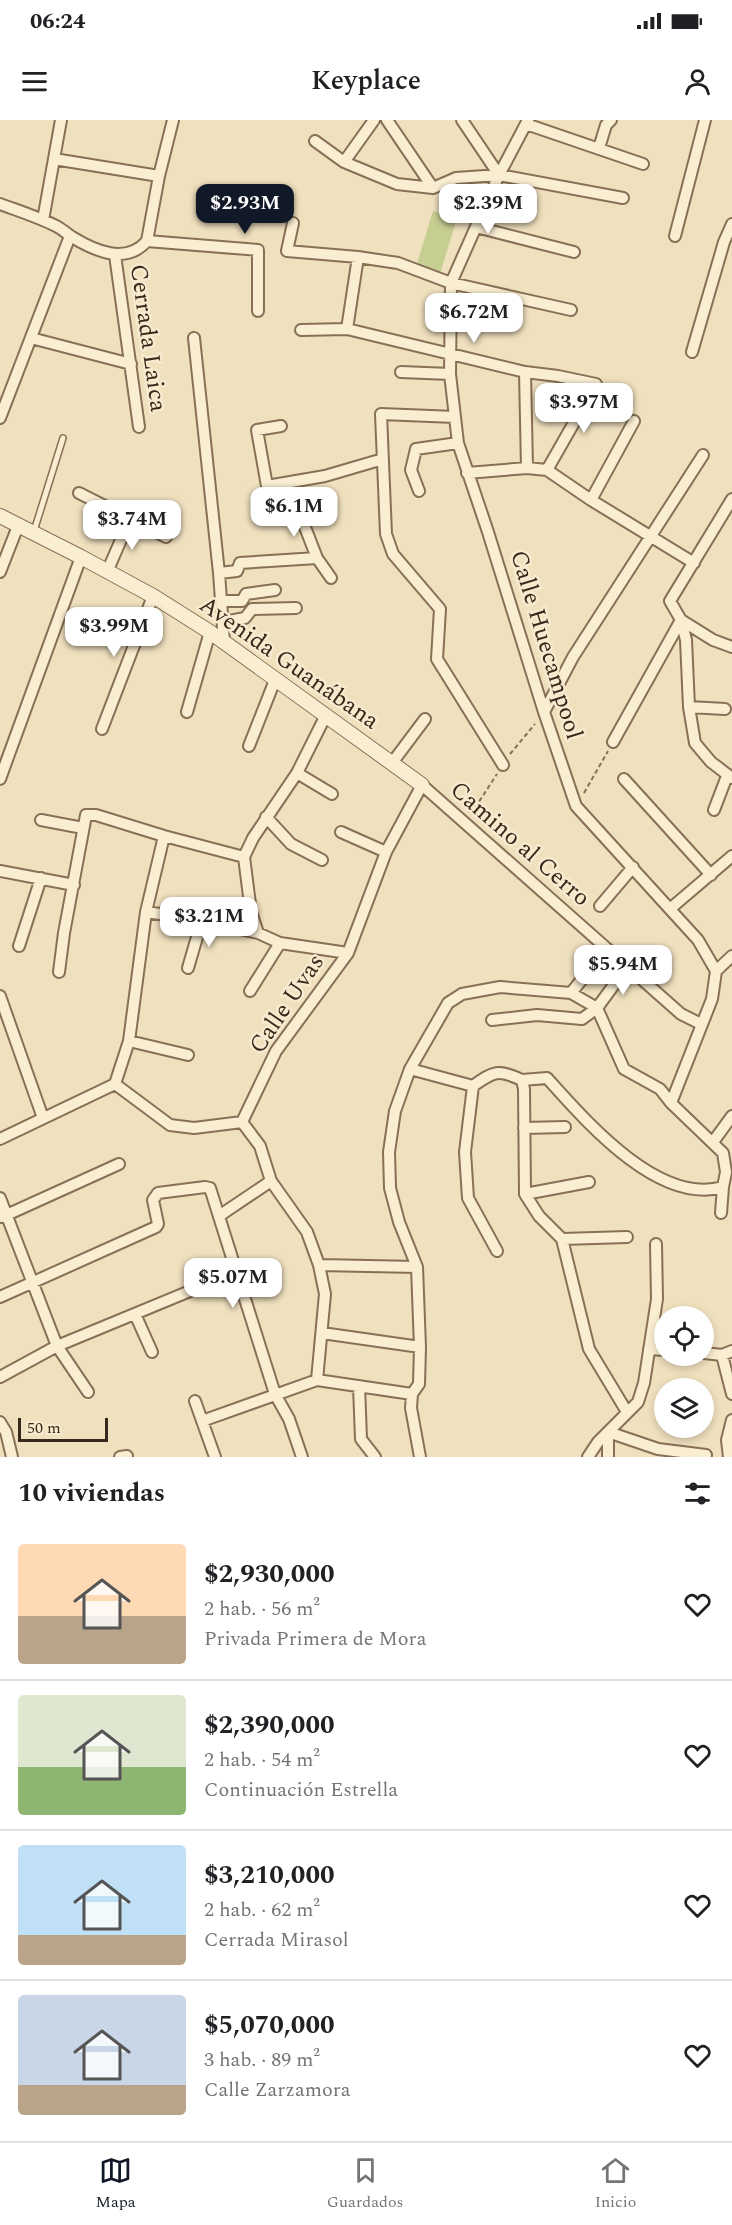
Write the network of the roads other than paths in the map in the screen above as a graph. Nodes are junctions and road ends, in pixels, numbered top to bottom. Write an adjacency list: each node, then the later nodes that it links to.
1 (61, 120): 11 (street)
2 (173, 120): 15 (street)
3 (374, 120): 12 (street)
4 (387, 120): 16 (street)
5 (462, 120): 14 (street)
6 (611, 120): 10 (street)
7 (705, 120): 24 (street)
8 (527, 122): 10 (street); 14 (street)
9 (315, 141): 12 (street)
10 (598, 148): 13 (street)
11 (54, 159): 15 (street); 19 (street)
12 (344, 162): 16 (street)
13 (643, 164)
14 (499, 175): 16 (street); 17 (street); 22 (street)
15 (159, 176): 25 (street)
16 (433, 188)
17 (623, 198)
18 (0, 204): 19 (street)
19 (43, 220): 23 (street)
20 (293, 223): 28 (street)
21 (732, 224): 37 (street)
22 (476, 227): 26 (street); 29 (street)
23 (70, 236): 27 (street); 34 (street)
24 (675, 236)
25 (147, 241): 27 (street); 31 (street)
26 (574, 252)
27 (115, 255): 38 (street, Cerrada Laica)
28 (358, 257): 29 (street); 32 (street)
29 (451, 283): 30 (street); 36 (street, Calle Huecampool)
30 (571, 310)
31 (258, 311)
32 (347, 329): 33 (street); 36 (street)
33 (301, 330)
34 (31, 338): 38 (street); 43 (street)
35 (194, 338): 70 (street)
36 (450, 352): 40 (street); 41 (street, Calle Huecampool)
37 (692, 352)
38 (131, 364): 46 (street, Cerrada Laica)
39 (401, 372): 41 (street)
40 (525, 372): 51 (street); 52 (street)
41 (450, 374): 42 (street, Calle Huecampool)
42 (455, 417): 48 (street, Calle Huecampool); 50 (street)
43 (0, 418)
44 (634, 421): 58 (street)
45 (281, 426): 54 (street)
46 (139, 427)
47 (63, 438): 62 (lane)
48 (458, 443): 53 (street, Calle Huecampool); 55 (street)
49 (703, 455): 63 (street)
50 (383, 459): 54 (street); 92 (street)
51 (527, 468): 52 (street); 53 (street)
52 (547, 470): 58 (street)
53 (467, 473): 85 (street, Calle Huecampool)
54 (267, 486): 66 (street)
55 (419, 491)
56 (79, 494): 60 (street)
57 (732, 499): 67 (street)
58 (591, 500): 63 (street)
59 (0, 516): 61 (street, Avenida Guanábana)
60 (130, 519): 64 (street); 69 (street)
61 (18, 526): 62 (street, Avenida Guanábana); 68 (street)
62 (33, 533): 65 (street, Avenida Guanábana)
63 (652, 536): 67 (street); 85 (street)
64 (166, 537)
65 (81, 557): 69 (street, Avenida Guanábana); 95 (street)
66 (317, 558): 70 (street); 71 (street)
67 (694, 563): 76 (street)
68 (0, 572)
69 (107, 572): 73 (street, Avenida Guanábana)
70 (219, 573): 74 (street)
71 (331, 578)
72 (275, 590): 74 (street)
73 (153, 596): 78 (street, Avenida Guanábana); 88 (street)
74 (222, 601): 77 (street)
75 (296, 608): 77 (street)
76 (681, 620): 80 (street); 82 (street); 89 (street)
77 (224, 622): 79 (street)
78 (210, 632): 79 (street, Avenida Guanábana); 84 (street)
79 (224, 642): 81 (street, Avenida Guanábana)
80 (732, 647)
81 (275, 680): 86 (street, Avenida Guanábana); 90 (street)
82 (688, 707): 83 (street); 94 (street)
83 (725, 710)
84 (187, 712)
85 (544, 712): 109 (street, Calle Huecampool)
86 (326, 717): 91 (street, Avenida Guanábana); 93 (street)
87 (425, 720): 91 (street)
88 (102, 729)
89 (613, 742)
90 (249, 746)
91 (392, 763): 97 (street, Avenida Guanábana)
92 (503, 765)
93 (297, 772): 98 (street); 100 (street)
94 (729, 777): 99 (street)
95 (0, 779)
96 (624, 779): 111 (street)
97 (422, 785): 105 (street, Calle Uvas); 124 (street, Camino al Cerro)
98 (332, 794)
99 (714, 810)
100 (267, 817): 107 (street); 108 (street)
101 (40, 820): 102 (street)
102 (83, 828): 104 (street); 113 (street)
103 (341, 832): 105 (street)
104 (164, 836): 107 (street); 116 (street)
105 (386, 852): 121 (street, Calle Uvas)
106 (732, 856): 111 (street)
107 (244, 857): 118 (street)
108 (322, 860)
109 (633, 867): 114 (street); 115 (street, Calle Huecampool)
110 (0, 871): 112 (street)
111 (711, 875): 115 (street)
112 (41, 878): 113 (street); 120 (street)
113 (74, 885): 127 (street)
114 (600, 906)
115 (671, 908): 126 (street, Calle Huecampool)
116 (146, 912): 117 (street); 134 (street)
117 (202, 920): 118 (street); 125 (street)
118 (258, 933): 119 (street)
119 (280, 944): 121 (street); 128 (street)
120 (19, 946)
121 (348, 952): 143 (street, Calle Uvas)
122 (732, 956): 126 (street)
123 (596, 962): 129 (street)
124 (627, 967): 131 (street); 133 (street, Camino al Cerro)
125 (188, 968)
126 (716, 971): 133 (street)
127 (59, 972)
128 (250, 991)
129 (572, 993): 131 (street); 136 (street)
130 (0, 996): 142 (street)
131 (597, 1008): 132 (street); 140 (street)
132 (492, 1020)
133 (701, 1024): 140 (street)
134 (129, 1041): 135 (street); 138 (street)
135 (188, 1055)
136 (411, 1069): 139 (street); 162 (street)
137 (522, 1080): 139 (street); 145 (street); 151 (street)
138 (116, 1083): 142 (street); 143 (street)
139 (473, 1086): 160 (street)
140 (671, 1103): 147 (street)
141 (732, 1116): 147 (street)
142 (43, 1118): 146 (street)
143 (242, 1122): 149 (street)
144 (565, 1127): 145 (street)
145 (524, 1128): 152 (street)
146 (0, 1140)
147 (712, 1142): 151 (street)
148 (119, 1164): 156 (street)
149 (271, 1180): 155 (street); 161 (street)
150 (589, 1182): 152 (street)
151 (723, 1187): 154 (street)
152 (525, 1194): 158 (street)
153 (0, 1198): 156 (street)
154 (721, 1213)
155 (219, 1215): 163 (street); 164 (street)
156 (3, 1216): 164 (street)
157 (627, 1237): 158 (street)
158 (562, 1239): 182 (street)
159 (657, 1244): 170 (street)
160 (497, 1251)
161 (319, 1264): 162 (street); 167 (street)
162 (417, 1267): 169 (street)
163 (236, 1272): 166 (street); 178 (street)
164 (34, 1282): 165 (street); 168 (street)
165 (0, 1297)
166 (135, 1314): 168 (street); 172 (street)
167 (322, 1333): 169 (street); 175 (street)
168 (57, 1346): 174 (street); 177 (street)
169 (420, 1347): 179 (street)
170 (649, 1349): 171 (street); 182 (street)
171 (654, 1349)
172 (152, 1352)
173 (727, 1353): 180 (street)
174 (0, 1377)
175 (317, 1380): 176 (street); 178 (street)
176 (359, 1386): 179 (street); 191 (street)
177 (88, 1392)
178 (275, 1394): 184 (street); 190 (street)
179 (412, 1394): 192 (street)
180 (732, 1394)
181 (195, 1401): 184 (street)
182 (627, 1412): 186 (street)
183 (732, 1420): 195 (street)
184 (202, 1421): 189 (street)
185 (0, 1422): 188 (street)
186 (608, 1432): 187 (street); 193 (street); 194 (street)
187 (706, 1455)
188 (12, 1457)
189 (215, 1457)
190 (302, 1457)
191 (375, 1457)
192 (420, 1457)
193 (588, 1457)
194 (608, 1457)
195 (729, 1457)

